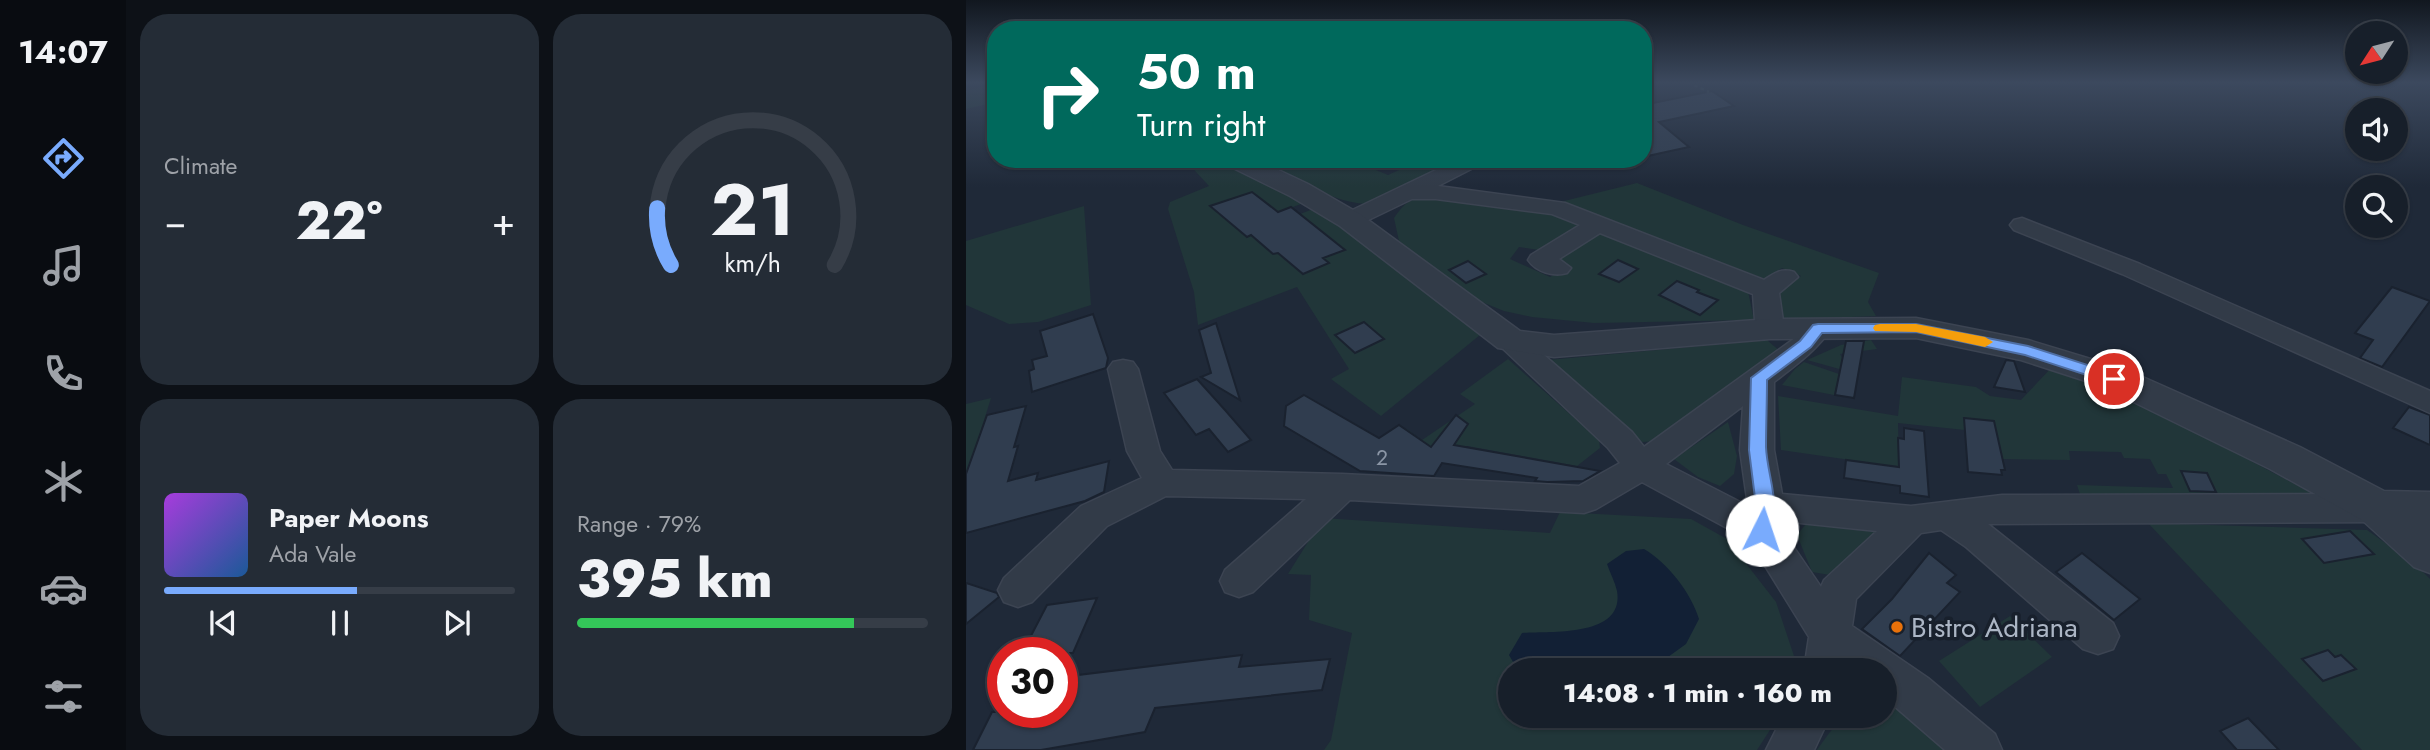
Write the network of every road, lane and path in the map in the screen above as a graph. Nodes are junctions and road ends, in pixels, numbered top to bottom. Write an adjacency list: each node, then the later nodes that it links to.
1 (1253, 168): 4 (street)
2 (1458, 168): 3 (street)
3 (1410, 192): 4 (street); 5 (street)
4 (1350, 220): 10 (street)
5 (1598, 223): 7 (street); 8 (street)
6 (2022, 225): 13 (street)
7 (1540, 261)
8 (1769, 321)
9 (1818, 328): 10 (street); 12 (street); 17 (street)
10 (1510, 340): 14 (street)
11 (1123, 369): 15 (street)
12 (1759, 378): 14 (street); 20 (street)
13 (2430, 403)
14 (1641, 466): 16 (street); 20 (street)
15 (1161, 483): 16 (street); 23 (street)
16 (1342, 487): 22 (street)
17 (2378, 508): 18 (street); 19 (street); 21 (street)
18 (2430, 509)
19 (1928, 517): 20 (street); 24 (street); 25 (street)
20 (1764, 518): 25 (street)
21 (2430, 554)
22 (1239, 581)
23 (1018, 590)
24 (2098, 636)
25 (1828, 652): 26 (street)
26 (1844, 658)
27 (1897, 682): 30 (street)
28 (1801, 728): 29 (street)
29 (1789, 750)
30 (1979, 750)

